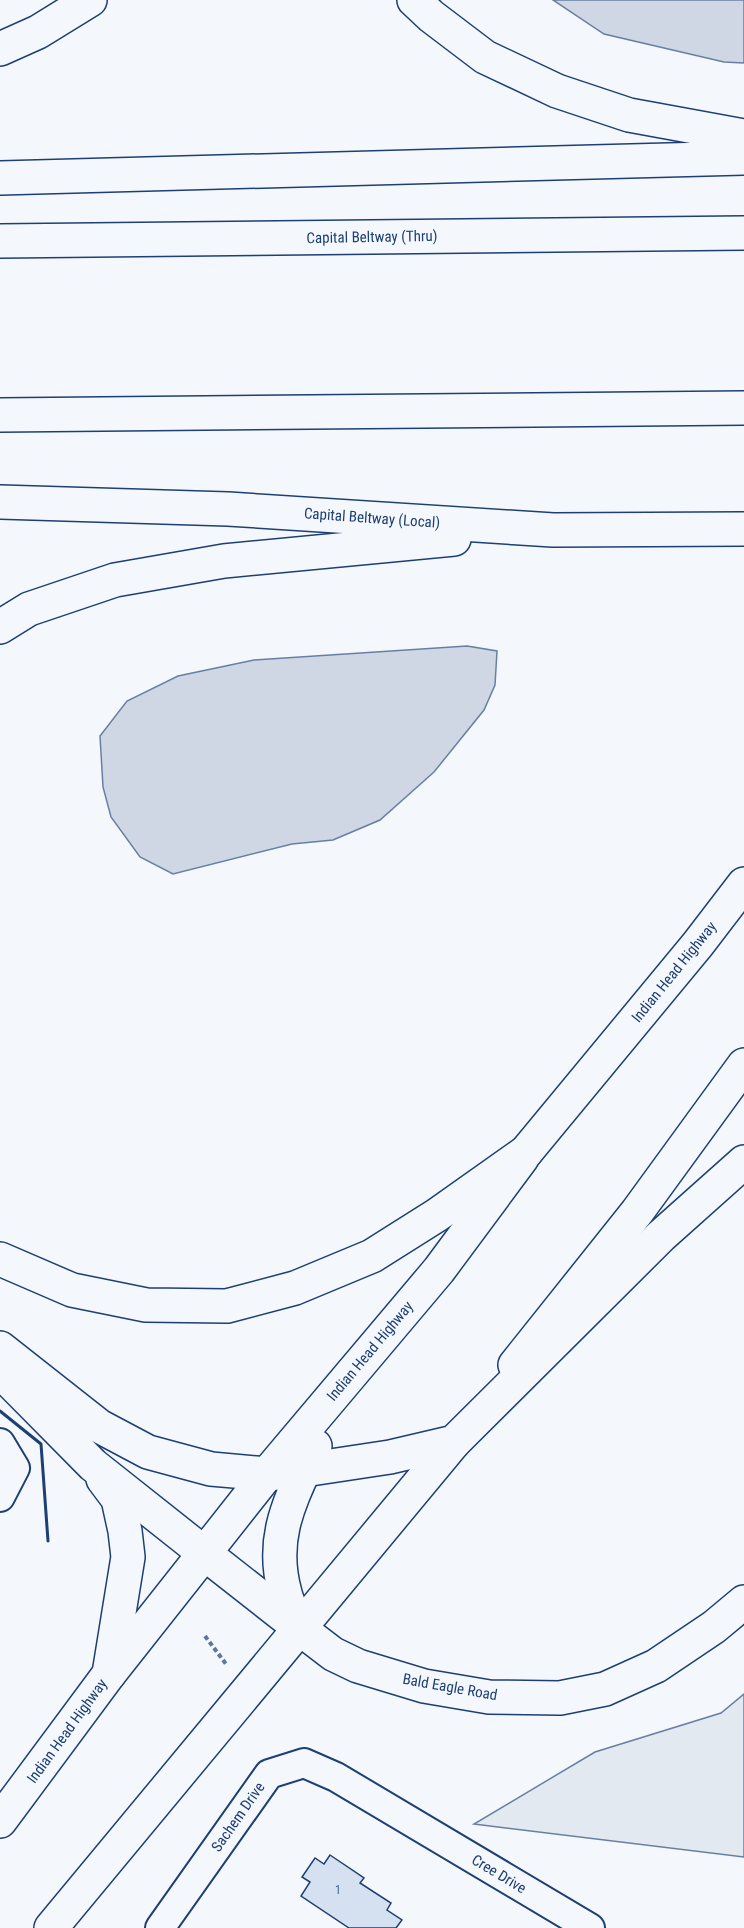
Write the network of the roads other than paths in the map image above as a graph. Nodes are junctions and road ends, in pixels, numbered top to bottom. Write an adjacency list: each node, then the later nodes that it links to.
1 (90, 0): 3 (main road)
2 (414, 0): 4 (main road)
3 (0, 50)
4 (744, 136)
5 (744, 158): 6 (main road)
6 (0, 178)
7 (744, 233): 8 (main road, Capital Beltway (Thru))
8 (0, 241)
9 (744, 408): 10 (main road)
10 (0, 415)
11 (0, 502): 13 (main road, Capital Beltway (Local))
12 (744, 529): 13 (main road, Capital Beltway (Local))
13 (553, 530): 14 (main road)
14 (0, 627)
15 (744, 884): 17 (main road, Indian Head Highway)
16 (744, 1065): 23 (main road)
17 (526, 1152): 19 (main road); 22 (main road, Indian Head Highway)
18 (744, 1162): 23 (main road)
19 (0, 1259)
20 (0, 1348): 27 (main road)
21 (0, 1370): 25 (main road)
22 (340, 1387): 26 (main road); 27 (main road, Indian Head Highway)
23 (454, 1442): 26 (main road); 31 (main road)
24 (0, 1443): 28 (street)
25 (93, 1466): 29 (main road, Bald Eagle Road); 32 (main road)
26 (304, 1470): 27 (main road); 31 (main road)
27 (267, 1474): 29 (main road, Indian Head Highway)
28 (0, 1497)
29 (204, 1553): 31 (main road, Bald Eagle Road); 32 (main road, Indian Head Highway)
30 (744, 1602): 31 (main road, Bald Eagle Road)
31 (299, 1628): 35 (main road)
32 (109, 1674): 34 (main road, Indian Head Highway)
33 (407, 1820): 36 (street, Sachem Drive); 37 (street, Cree Drive)
34 (0, 1821)
35 (51, 1928)
36 (160, 1928)
37 (590, 1928)

